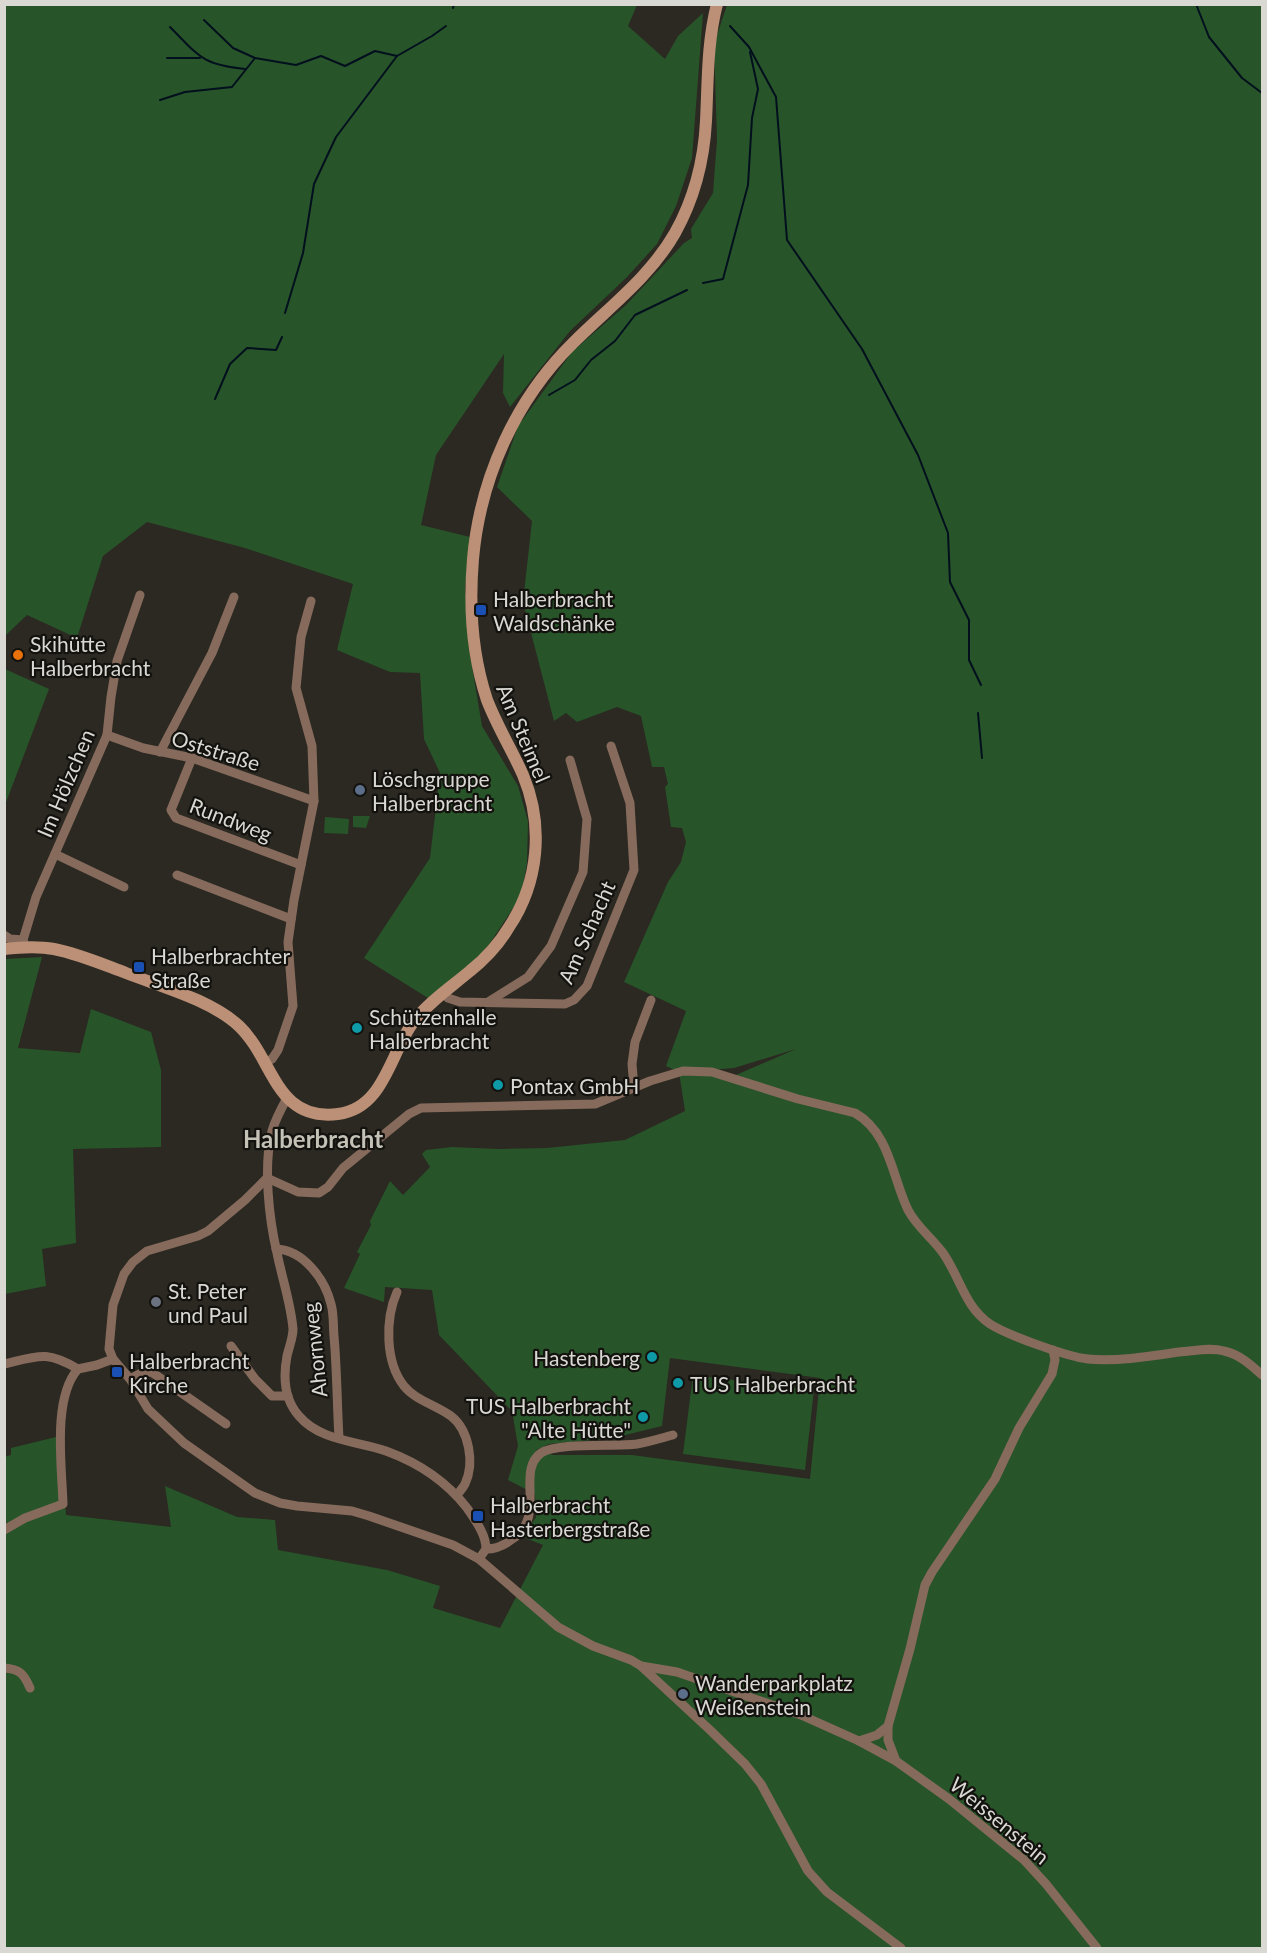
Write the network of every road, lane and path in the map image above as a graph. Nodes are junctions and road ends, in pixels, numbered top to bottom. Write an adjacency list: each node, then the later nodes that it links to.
1 (717, 4): 19 (main road, Am Steimel)
2 (140, 595): 5 (street, Im Hölzchen)
3 (234, 597): 7 (street)
4 (311, 601): 10 (street)
5 (107, 735): 7 (street, Oststraße); 11 (street, Im Hölzchen)
6 (611, 746): 21 (street, Am Schacht)
7 (160, 752): 8 (street, Oststraße)
8 (192, 758): 10 (street, Oststraße); 12 (street, Rundweg)
9 (570, 760): 21 (street)
10 (314, 801): 12 (street)
11 (55, 855): 14 (street); 17 (street, Im Hölzchen)
12 (301, 865): 15 (street)
13 (177, 875): 15 (street)
14 (124, 887)
15 (291, 918): 22 (street)
16 (4, 935): 17 (street)
17 (25, 943): 18 (main road); 22 (main road)
18 (4, 949)
19 (443, 993): 21 (street, Am Schacht); 24 (main road, Am Steimel)
20 (651, 1000): 23 (street)
21 (488, 1002)
22 (264, 1063): 24 (main road)
23 (634, 1088): 25 (street); 29 (street)
24 (287, 1098): 25 (street)
25 (267, 1178): 26 (street); 30 (street)
26 (276, 1250): 35 (street); 38 (street, Ahornweg)
27 (397, 1292): 39 (street)
28 (231, 1346): 35 (street)
29 (1053, 1350): 33 (street); 46 (street)
30 (113, 1359): 32 (street); 34 (street)
31 (4, 1364): 32 (street)
32 (78, 1369): 40 (street)
33 (1263, 1375)
34 (130, 1379): 36 (street); 42 (street)
35 (288, 1396): 38 (street)
36 (226, 1424)
37 (673, 1435): 41 (street)
38 (339, 1438): 39 (street)
39 (457, 1495): 41 (street)
40 (4, 1530)
41 (486, 1549): 42 (street)
42 (479, 1559): 43 (street)
43 (641, 1666): 47 (street, Weissenstein); 50 (street)
44 (4, 1668): 45 (street)
45 (30, 1688)
46 (888, 1726): 47 (street); 48 (street)
47 (859, 1741): 48 (street, Weissenstein)
48 (896, 1761): 49 (street, Weissenstein)
49 (1095, 1947)
50 (902, 1948)

